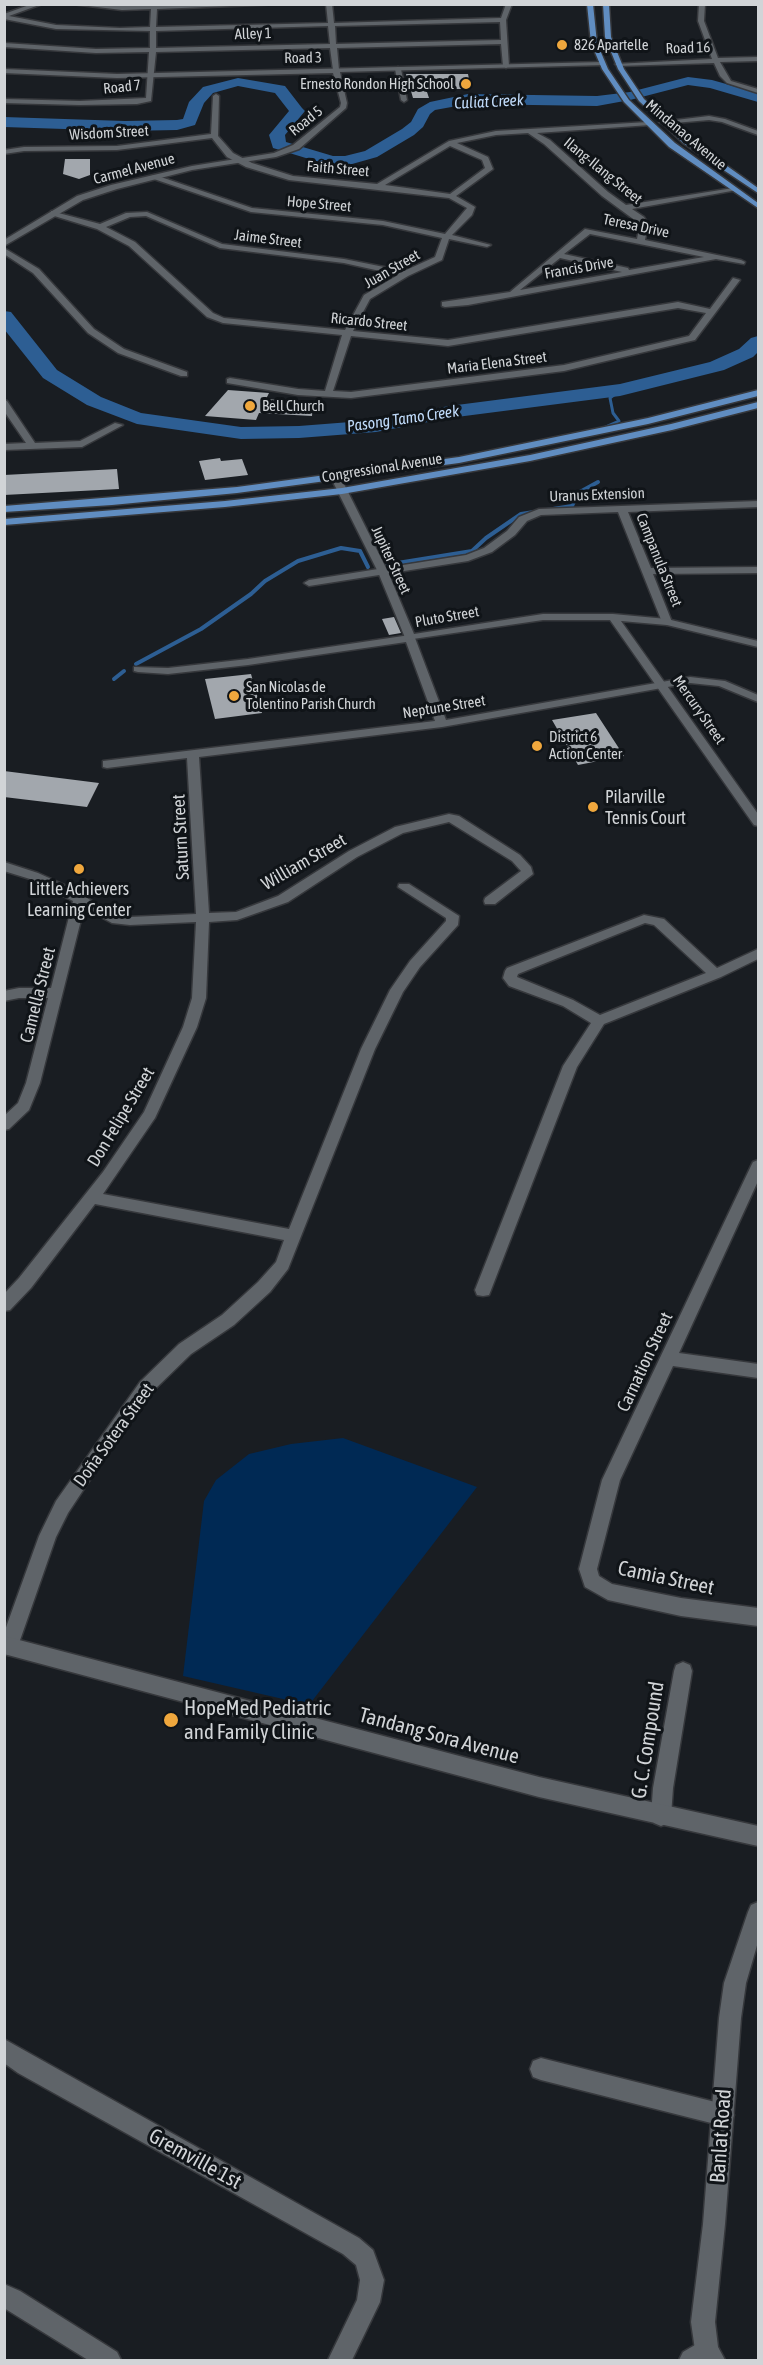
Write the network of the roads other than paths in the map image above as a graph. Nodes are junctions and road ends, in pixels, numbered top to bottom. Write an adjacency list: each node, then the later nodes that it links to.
1 (39, 4): 11 (street)
2 (75, 4): 8 (street)
3 (278, 4): 8 (street)
4 (329, 4): 13 (street)
5 (509, 4): 12 (street)
6 (606, 4): 10 (main road, Mindanao Avenue)
7 (702, 4): 20 (street)
8 (154, 6): 14 (street, Road 7)
9 (590, 8): 10 (main road); 21 (main road, Mindanao Avenue)
10 (605, 13): 22 (main road, Mindanao Avenue)
11 (4, 16): 14 (street)
12 (503, 20): 13 (street); 15 (street)
13 (332, 25): 14 (street); 17 (street)
14 (153, 29): 18 (street, Road 7)
15 (502, 42): 17 (street, Alley 1); 23 (street)
16 (4, 45): 18 (street, Alley 1)
17 (334, 46): 18 (street, Alley 1); 25 (street)
18 (153, 51): 27 (street, Road 7)
19 (759, 59): 20 (street, Road 16)
20 (715, 61): 22 (street, Road 16); 28 (street)
21 (602, 64): 23 (street, Road 3); 33 (main road, Mindanao Avenue)
22 (618, 64): 32 (main road, Mindanao Avenue)
23 (506, 66): 24 (street, Road 3)
24 (398, 69): 25 (street, Road 3); 31 (street)
25 (336, 70): 27 (street, Road 3); 39 (street, Road 5)
26 (4, 71): 27 (street, Road 3)
27 (152, 75): 30 (street, Road 7)
28 (759, 91)
29 (216, 96): 36 (street)
30 (4, 100)
31 (405, 100)
32 (663, 122): 35 (street); 44 (main road, Mindanao Avenue)
33 (648, 124): 34 (street); 43 (main road, Mindanao Avenue)
34 (529, 131): 37 (street); 47 (street, Ilang-Ilang Street)
35 (759, 133)
36 (214, 136): 38 (street, Wisdom Street); 40 (street, Faith Street)
37 (448, 143): 42 (street); 45 (street)
38 (4, 152)
39 (283, 153): 40 (street, Carmel Avenue)
40 (240, 161): 41 (street, Carmel Avenue); 42 (street, Faith Street)
41 (152, 177): 48 (street, Carmel Avenue); 50 (street, Hope Street)
42 (378, 186): 45 (street, Faith Street)
43 (733, 190): 46 (main road, Mindanao Avenue); 47 (street)
44 (759, 191)
45 (451, 196): 50 (street)
46 (758, 206)
47 (623, 208): 51 (street, Ilang-Ilang Street)
48 (54, 213): 49 (street, Ricardo Street); 52 (street, Carmel Avenue)
49 (100, 227): 59 (street, Jaime Street); 64 (street, Ricardo Street)
50 (446, 237): 53 (street, Hope Street); 59 (street, Juan Street)
51 (641, 240): 55 (street, Teresa Drive); 56 (street, Teresa Drive)
52 (4, 244)
53 (487, 245)
54 (4, 250): 65 (street)
55 (558, 255): 58 (street); 61 (street, Teresa Drive)
56 (716, 257): 57 (street, Teresa Drive); 58 (street, Francis Drive)
57 (741, 262)
58 (634, 272): 61 (street, Francis Drive)
59 (405, 274): 64 (street, Juan Street)
60 (736, 280): 63 (street, Maria Elena Street)
61 (511, 293): 62 (street, Francis Drive)
62 (445, 304)
63 (713, 312): 64 (street, Ricardo Street); 68 (street, Maria Elena Street)
64 (348, 334): 68 (street, Juan Street)
65 (184, 374)
66 (230, 381): 68 (street, Maria Elena Street)
67 (759, 393): 74 (main road, Congressional Avenue)
68 (328, 394)
69 (4, 403): 72 (street)
70 (759, 405): 75 (main road, Congressional Avenue)
71 (118, 424): 72 (street)
72 (32, 446): 73 (street)
73 (4, 447)
74 (336, 478): 75 (street, Jupiter Street); 77 (main road, Congressional Avenue)
75 (342, 490): 79 (main road, Congressional Avenue); 81 (street, Jupiter Street)
76 (759, 504): 78 (street, Uranus Extension)
77 (4, 509)
78 (622, 509): 81 (street, Uranus Extension); 82 (street, Campanula Street)
79 (4, 522)
80 (759, 570): 82 (street)
81 (383, 572): 83 (street, Uranus Extension); 86 (street, Jupiter Street)
82 (648, 572): 85 (street, Campanula Street)
83 (309, 584)
84 (613, 617): 85 (street, Pluto Street); 86 (street, Pluto Street); 89 (street, Mercury Street)
85 (667, 621): 87 (street, Pluto Street)
86 (410, 638): 88 (street, Pluto Street); 91 (street, Jupiter Street)
87 (759, 644)
88 (138, 669)
89 (663, 685): 90 (street, Neptune Street); 91 (street, Neptune Street); 94 (street, Mercury Street)
90 (759, 699)
91 (442, 724): 92 (street, Neptune Street)
92 (193, 754): 93 (street, Neptune Street); 99 (street, Saturn Street)
93 (107, 764)
94 (759, 822)
95 (4, 866): 97 (street, William Street)
96 (404, 887): 108 (street, Doña Sotera Street)
97 (80, 900): 99 (street, William Street); 102 (street, Camella Street)
98 (490, 901): 99 (street, William Street)
99 (203, 918): 107 (street, Don Felipe Street)
100 (759, 954): 101 (street)
101 (716, 974): 104 (street); 104 (street)
102 (57, 993): 103 (street); 105 (street, Camella Street)
103 (4, 996)
104 (598, 1021): 109 (street)
105 (4, 1125)
106 (759, 1166): 111 (street, Carnation Street)
107 (92, 1198): 108 (street); 110 (street, Don Felipe Street)
108 (295, 1236): 115 (street, Doña Sotera Street)
109 (483, 1290)
110 (4, 1305)
111 (668, 1358): 112 (street); 113 (street, Carnation Street)
112 (759, 1371)
113 (591, 1581): 114 (street, Camia Street)
114 (759, 1617)
115 (7, 1645): 117 (street, Tandang Sora Avenue)
116 (683, 1671): 117 (street, G. C. Compound)
117 (661, 1816): 118 (street, Tandang Sora Avenue)
118 (759, 1836)
119 (759, 1912): 122 (street, Banlat Road)
120 (4, 2050): 126 (street, Gremville 1st)
121 (541, 2069): 122 (street)
122 (723, 2115): 124 (street, Banlat Road)
123 (4, 2296): 125 (street)
124 (704, 2357)
125 (108, 2361)
126 (340, 2361)

